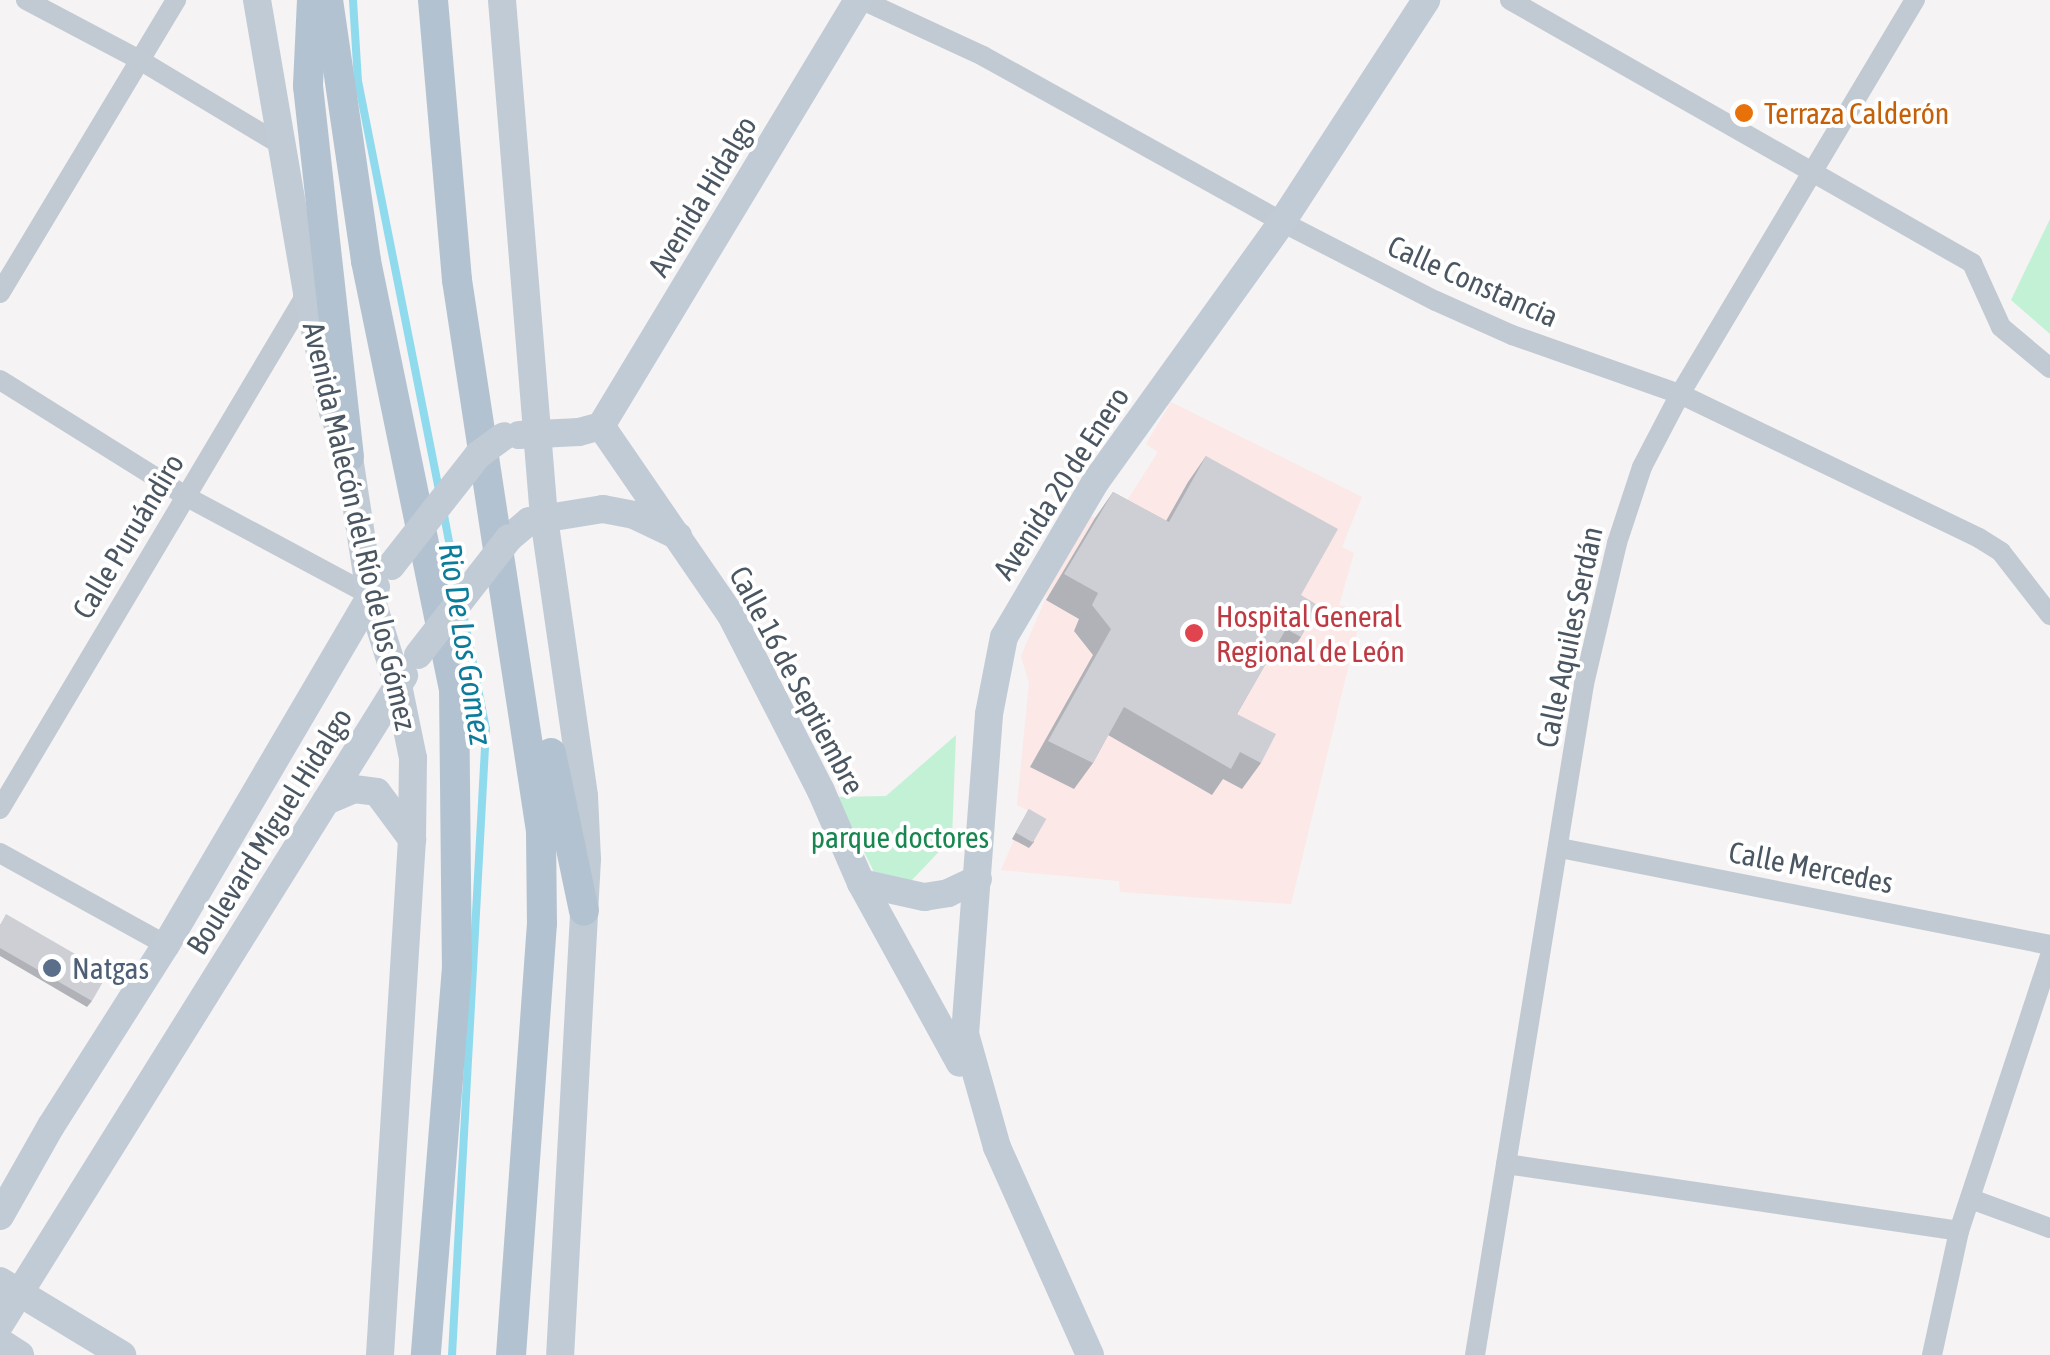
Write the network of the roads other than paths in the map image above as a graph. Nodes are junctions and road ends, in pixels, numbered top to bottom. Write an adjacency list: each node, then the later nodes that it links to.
1 (26, 0): 12 (street)
2 (176, 0): 12 (street)
3 (257, 0): 13 (street, Avenida Malecón del Río de los Gómez)
4 (312, 0): 23 (main road)
5 (328, 0): 54 (main road, Avenida Malecón del Río de los Gómez)
6 (433, 0): 27 (main road)
7 (502, 0): 22 (street)
8 (860, 0): 15 (street, Calle Constancia); 21 (street, Avenida Hidalgo)
9 (1426, 0): 15 (street, Avenida 20 de Enero)
10 (1510, 0): 14 (street)
11 (1915, 0): 14 (street, Calle Aquiles Serdán)
12 (138, 58): 13 (street); 16 (street)
13 (283, 146): 17 (street, Avenida Malecón del Río de los Gómez)
14 (1813, 170): 18 (street); 20 (street, Calle Aquiles Serdán)
15 (1282, 222): 20 (street, Calle Constancia); 36 (street, Avenida 20 de Enero)
16 (0, 293)
17 (307, 293): 23 (street, Avenida Malecón del Río de los Gómez); 24 (street, Calle Puruándiro)
18 (2050, 368)
19 (0, 380): 24 (street)
20 (1680, 394): 29 (street, Calle Constancia); 34 (street, Calle Aquiles Serdán)
21 (601, 426): 22 (street, Boulevard Miguel Hidalgo); 26 (street, Calle 16 de Septiembre)
22 (538, 433): 25 (street); 28 (street, Boulevard Miguel Hidalgo, bridge)
23 (350, 457): 28 (street, Avenida Malecón del Río de los Gómez)
24 (187, 497): 28 (street); 32 (street, Calle Puruándiro)
25 (544, 518): 26 (street, Boulevard Miguel Hidalgo); 27 (street, Boulevard Miguel Hidalgo); 38 (street)
26 (679, 537): 37 (street, Calle 16 de Septiembre)
27 (504, 549): 30 (street, Boulevard Miguel Hidalgo, bridge); 38 (main road); 55 (main road)
28 (370, 595): 30 (street, Avenida Malecón del Río de los Gómez); 39 (street, Boulevard Miguel Hidalgo)
29 (2050, 615)
30 (398, 684): 31 (street, Boulevard Miguel Hidalgo); 33 (street, Avenida Malecón del Río de los Gómez)
31 (326, 801): 33 (street); 48 (street, Boulevard Miguel Hidalgo)
32 (0, 808)
33 (412, 838): 53 (street, Avenida Malecón del Río de los Gómez)
34 (1560, 848): 40 (street, Calle Mercedes); 43 (street, Calle Aquiles Serdán)
35 (0, 853): 39 (street)
36 (978, 879): 37 (street); 42 (street, Avenida 20 de Enero)
37 (861, 883): 42 (street, Calle 16 de Septiembre)
38 (584, 912): 56 (street)
39 (166, 945): 45 (street, Boulevard Miguel Hidalgo)
40 (2050, 945)
41 (2050, 956): 44 (street)
42 (974, 1076): 57 (street, Calle 16 de Septiembre)
43 (1506, 1164): 47 (street); 58 (street, Calle Aquiles Serdán)
44 (1971, 1199): 46 (street); 47 (street)
45 (0, 1215)
46 (2050, 1228)
47 (1959, 1231): 59 (street)
48 (10, 1287): 49 (street, Boulevard Miguel Hidalgo); 52 (street)
49 (0, 1324)
50 (0, 1342): 51 (street)
51 (20, 1355)
52 (122, 1355)
53 (380, 1355)
54 (426, 1355)
55 (511, 1355)
56 (560, 1355)
57 (1090, 1355)
58 (1475, 1355)
59 (1932, 1355)

